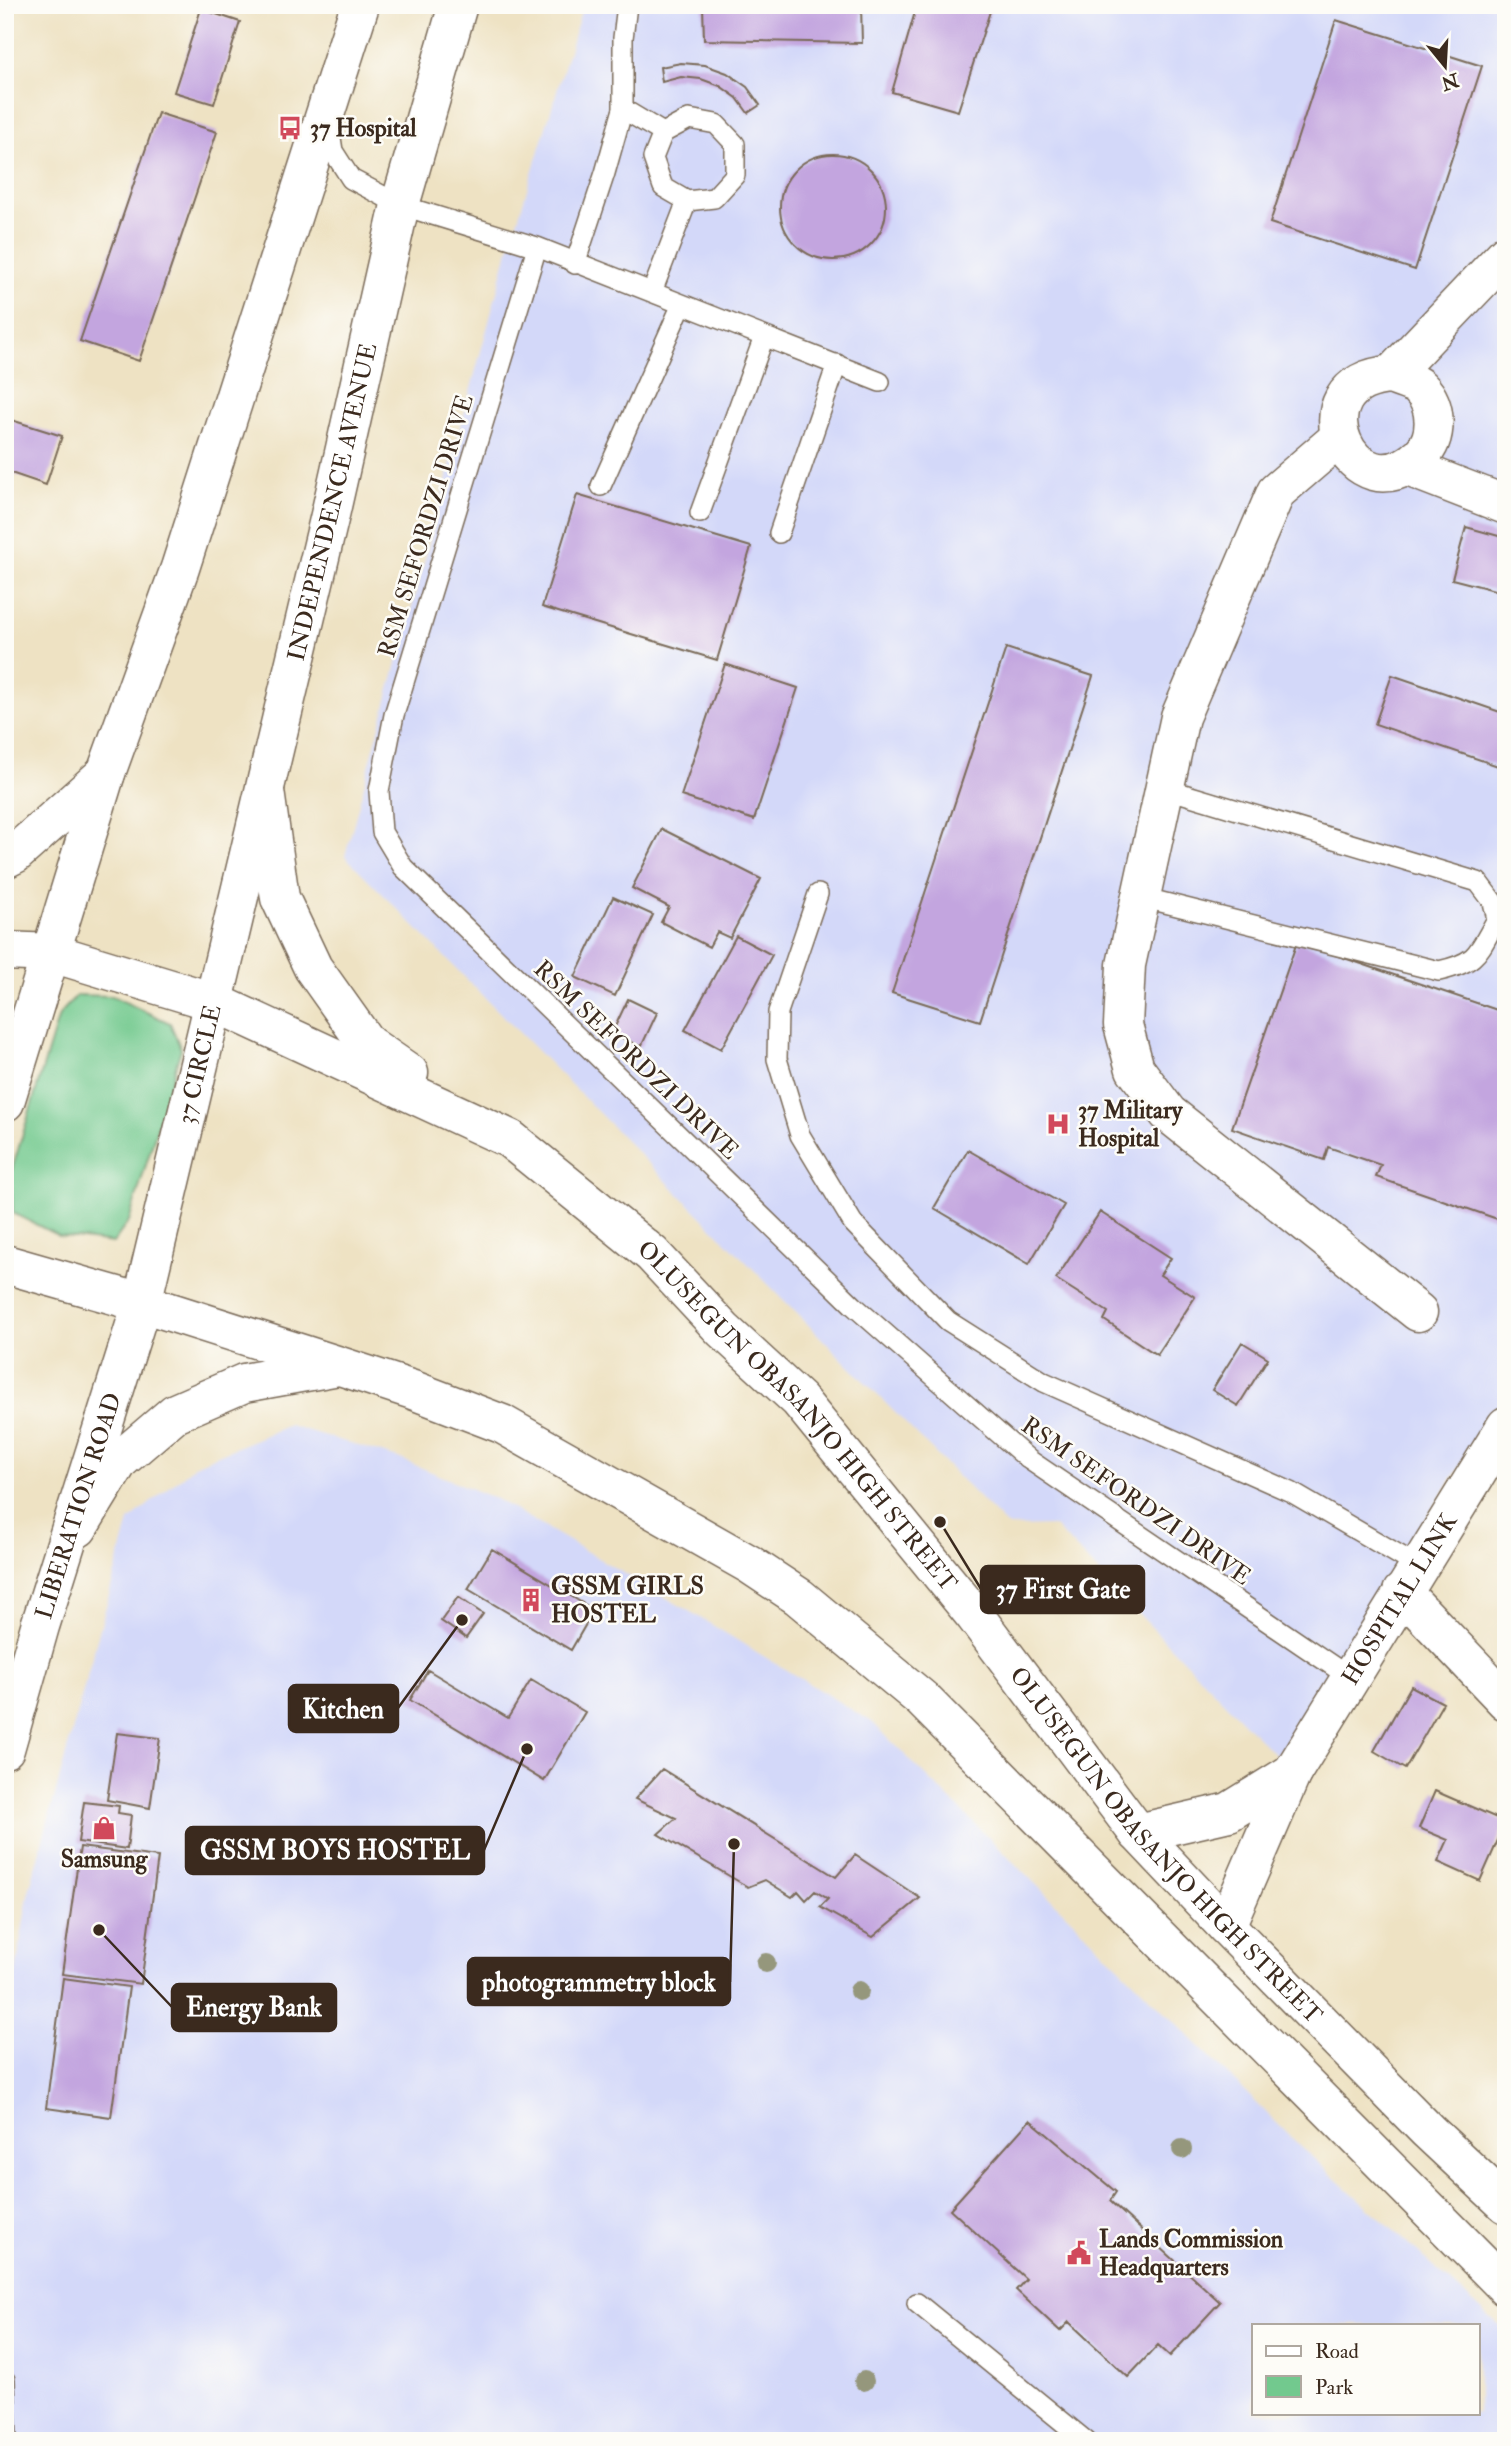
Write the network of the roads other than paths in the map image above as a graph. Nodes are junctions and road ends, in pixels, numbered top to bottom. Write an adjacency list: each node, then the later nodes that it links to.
1 (360, 5): 4 (main road)
2 (458, 5): 8 (main road, INDEPENDENCE AVENUE)
3 (627, 5): 5 (lane)
4 (326, 107): 8 (lane); 24 (main road)
5 (623, 109): 6 (lane); 11 (lane)
6 (663, 133): 7 (lane); 7 (lane)
7 (687, 201): 12 (lane)
8 (400, 205): 9 (lane); 26 (main road, INDEPENDENCE AVENUE)
9 (537, 247): 11 (lane); 42 (lane, RSM SEFORDZI DRIVE)
10 (1506, 254): 16 (main road)
11 (575, 264): 12 (lane)
12 (652, 292): 13 (lane)
13 (682, 304): 14 (lane); 20 (lane)
14 (764, 337): 15 (lane); 22 (lane)
15 (837, 364): 17 (lane); 23 (lane)
16 (1391, 375): 18 (main road); 19 (main road)
17 (880, 382)
18 (1339, 438): 19 (main road); 25 (main road)
19 (1408, 467): 21 (main road)
20 (601, 486)
21 (1506, 505)
22 (700, 513)
23 (779, 533)
24 (106, 773): 27 (main road); 31 (main road)
25 (1164, 788): 29 (main road); 29 (lane)
26 (265, 791): 32 (main road, INDEPENDENCE AVENUE); 34 (main road)
27 (5, 859)
28 (818, 894): 41 (lane)
29 (1140, 897): 37 (main road)
30 (5, 951): 31 (main road, 37 CIRCLE)
31 (52, 953): 32 (main road, 37 CIRCLE); 33 (main road)
32 (214, 1002): 34 (main road, OLUSEGUN OBASANJO HIGH STREET); 36 (main road, 37 CIRCLE)
33 (5, 1102)
34 (510, 1139): 46 (main road, OLUSEGUN OBASANJO HIGH STREET)
35 (5, 1264): 36 (main road)
36 (142, 1303): 38 (main road); 40 (main road, LIBERATION ROAD)
37 (1418, 1312)
38 (340, 1366): 40 (main road); 49 (main road)
39 (1506, 1426): 41 (main road, HOSPITAL LINK)
40 (67, 1545): 44 (main road, LIBERATION ROAD)
41 (1410, 1579): 42 (main road, HOSPITAL LINK); 43 (main road)
42 (1352, 1679): 45 (main road, HOSPITAL LINK)
43 (1506, 1701)
44 (5, 1749)
45 (1292, 1773): 46 (main road, HOSPITAL LINK); 47 (main road, HOSPITAL LINK)
46 (1138, 1833): 47 (main road, OLUSEGUN OBASANJO HIGH STREET)
47 (1226, 1926): 48 (main road, OLUSEGUN OBASANJO HIGH STREET)
48 (1506, 2204)
49 (1506, 2287)
50 (916, 2303): 53 (lane)
51 (5, 2380): 52 (lane)
52 (7, 2441)
53 (1086, 2441)

